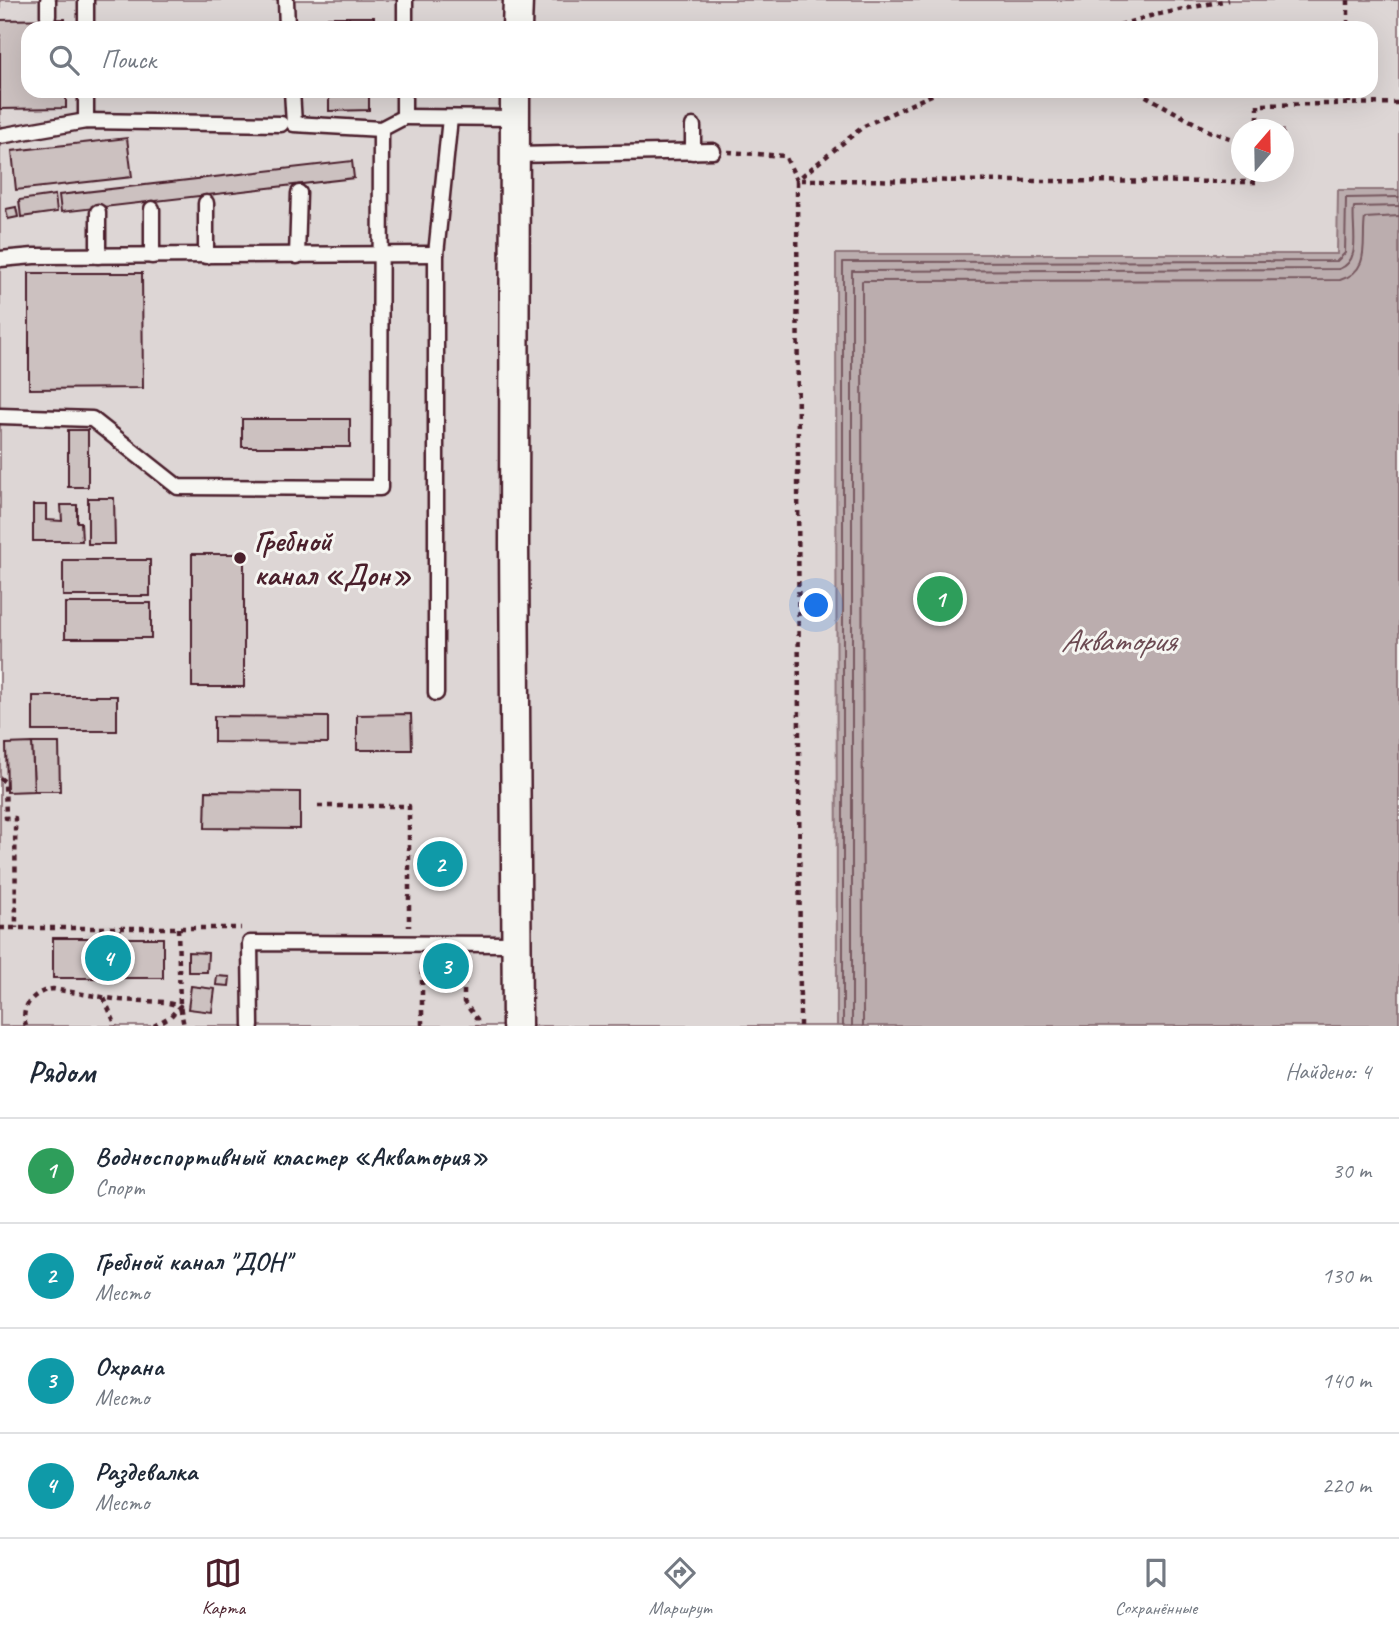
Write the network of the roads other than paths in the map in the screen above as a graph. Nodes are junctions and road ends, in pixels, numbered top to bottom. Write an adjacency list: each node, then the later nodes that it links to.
1 (48, 0): 6 (lane)
2 (86, 0): 7 (lane)
3 (286, 0): 8 (lane)
4 (405, 0): 9 (lane)
5 (517, 0): 10 (street)
6 (48, 16)
7 (86, 21)
8 (287, 21)
9 (405, 21)
10 (517, 21)
11 (86, 98): 17 (lane)
12 (292, 98): 20 (lane)
13 (404, 98): 15 (lane)
14 (515, 105): 16 (lane); 24 (street)
15 (404, 117): 16 (lane); 20 (lane)
16 (450, 118): 29 (lane)
17 (86, 121): 18 (lane); 21 (lane)
18 (281, 124)
19 (693, 126): 23 (lane)
20 (382, 129): 34 (lane)
21 (0, 136)
22 (713, 151): 23 (lane)
23 (693, 152): 24 (lane)
24 (515, 155): 38 (street)
25 (299, 193): 33 (lane)
26 (206, 203): 32 (lane)
27 (152, 209): 31 (lane)
28 (99, 212): 30 (lane)
29 (436, 254): 34 (lane); 37 (lane)
30 (98, 256): 31 (lane); 35 (lane)
31 (152, 256): 32 (lane)
32 (206, 256): 33 (lane)
33 (297, 256): 34 (lane)
34 (380, 256): 36 (lane)
35 (0, 259)
36 (0, 416)
37 (436, 693)
38 (516, 944): 39 (lane); 40 (street)
39 (251, 1026)
40 (517, 1026)

